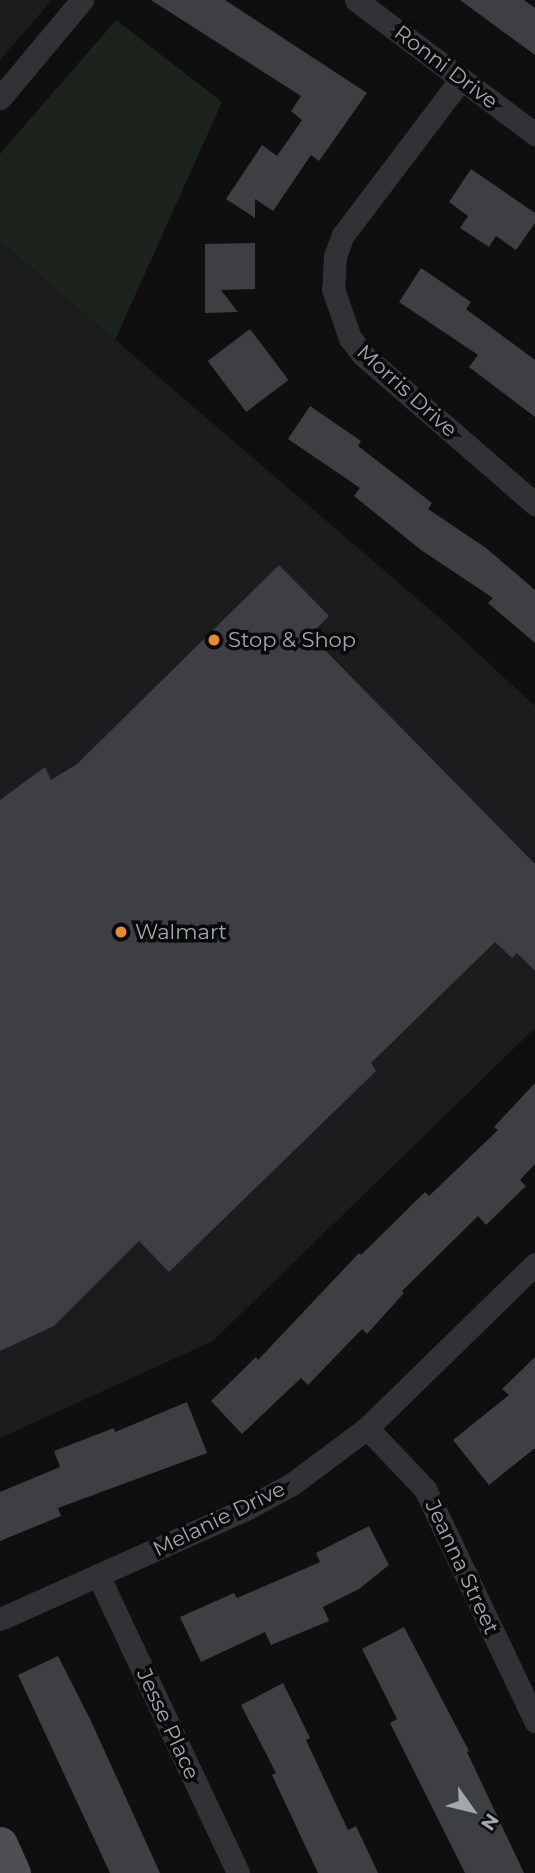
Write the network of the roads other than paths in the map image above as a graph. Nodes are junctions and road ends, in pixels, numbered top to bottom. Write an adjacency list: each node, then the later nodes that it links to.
1 (82, 0): 4 (street)
2 (356, 0): 3 (street, Ronni Drive)
3 (461, 79): 5 (street, Ronni Drive); 6 (street, Morris Drive)
4 (0, 98)
5 (535, 134)
6 (535, 504)
7 (535, 1264): 8 (street, Melanie Drive)
8 (367, 1427): 9 (street, Melanie Drive); 11 (street, Jeanna Street)
9 (98, 1575): 10 (street, Melanie Drive); 14 (street, Jesse Place)
10 (0, 1619)
11 (535, 1721)
12 (0, 1844): 13 (main road)
13 (13, 1873)
14 (238, 1873)

